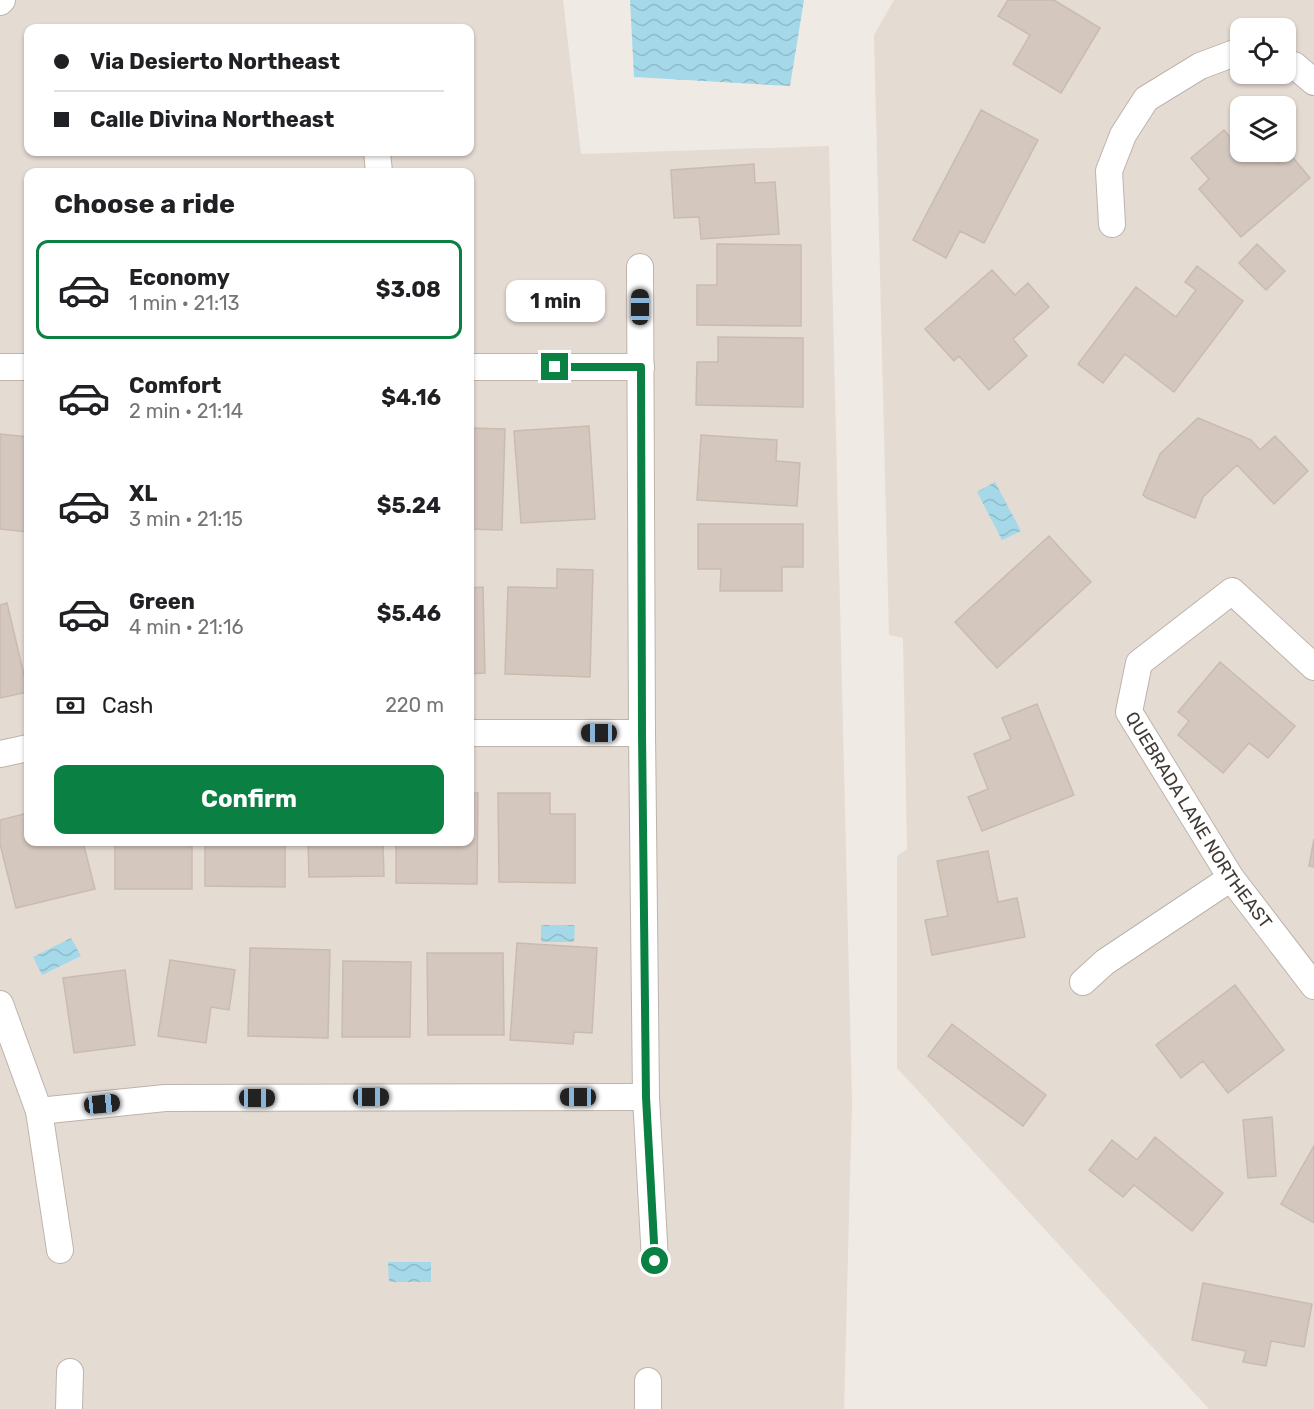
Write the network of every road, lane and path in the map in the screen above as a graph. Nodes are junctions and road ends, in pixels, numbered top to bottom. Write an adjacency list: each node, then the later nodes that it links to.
1 (1230, 55): 4 (street)
2 (1296, 67): 3 (street)
3 (1314, 82)
4 (1112, 224)
5 (640, 267): 9 (street)
6 (0, 367): 7 (street)
7 (24, 367)
8 (474, 367): 9 (street)
9 (641, 367): 12 (street)
10 (1314, 667): 15 (street, QUEBRADA LANE NORTHEAST)
11 (474, 733): 12 (street)
12 (642, 733): 19 (street)
13 (24, 749): 14 (street)
14 (0, 754)
15 (1231, 878): 16 (street); 17 (street, QUEBRADA LANE NORTHEAST)
16 (1083, 982)
17 (1314, 986)
18 (0, 1004): 20 (street)
19 (646, 1097): 20 (street); 22 (street)
20 (39, 1111): 21 (street)
21 (60, 1250)
22 (655, 1261)
23 (70, 1372): 25 (street)
24 (648, 1381): 26 (street)
25 (69, 1409)
26 (648, 1409)

